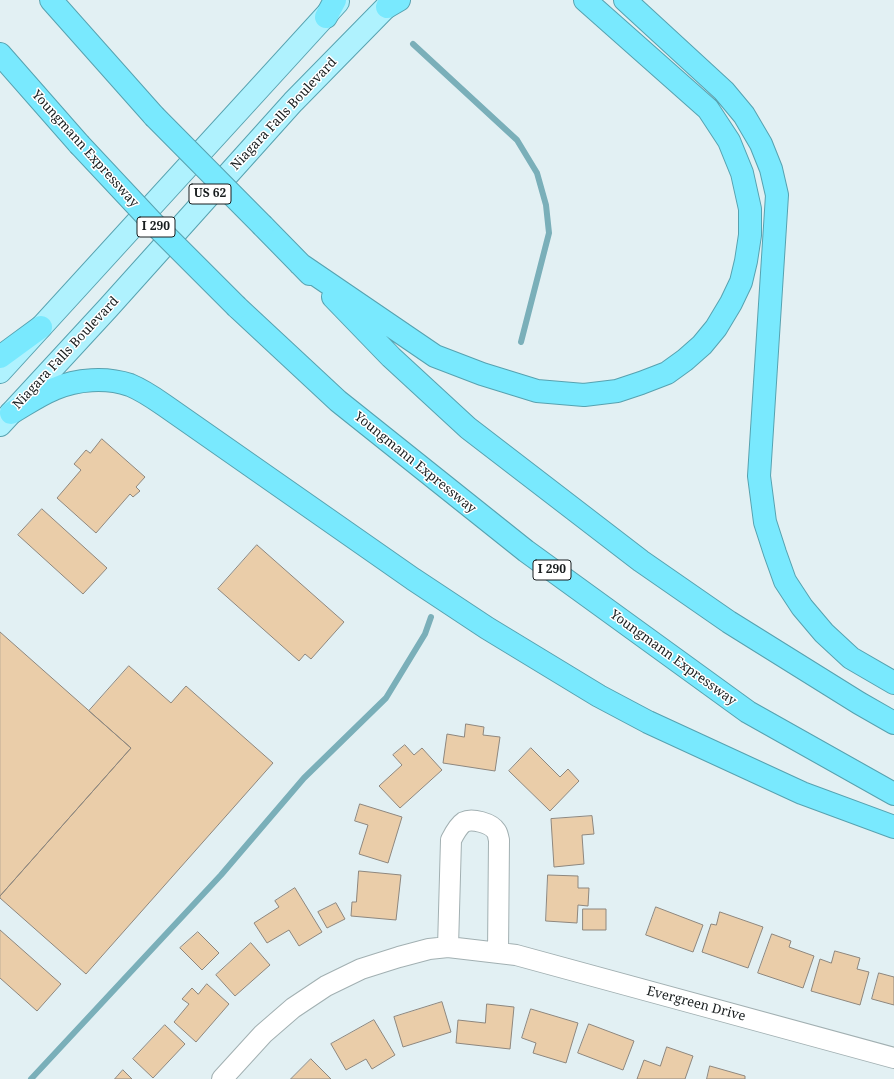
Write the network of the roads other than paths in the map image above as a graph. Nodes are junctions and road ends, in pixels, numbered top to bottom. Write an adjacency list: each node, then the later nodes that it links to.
1 (340, 0): 6 (main road, US 62)
2 (585, 0): 10 (highway)
3 (625, 0): 15 (highway)
4 (53, 2): 10 (highway, bridge)
5 (393, 2): 14 (main road, Niagara Falls Boulevard / US 62)
6 (330, 8): 11 (main road, US 62)
7 (0, 54): 9 (highway, Youngmann Expressway / I 290)
8 (0, 72): 9 (highway)
9 (79, 144): 17 (highway, Youngmann Expressway / I 290, bridge)
10 (300, 264): 16 (highway)
11 (40, 328): 12 (highway); 13 (main road, US 62)
12 (0, 357)
13 (0, 372)
14 (5, 419): 18 (highway)
15 (894, 683)
16 (894, 723)
17 (894, 794)
18 (894, 827)
19 (448, 947): 20 (street, Evergreen Drive); 20 (street); 22 (street, Evergreen Drive)
20 (498, 953): 21 (street, Evergreen Drive)
21 (894, 1058)
22 (222, 1079)

